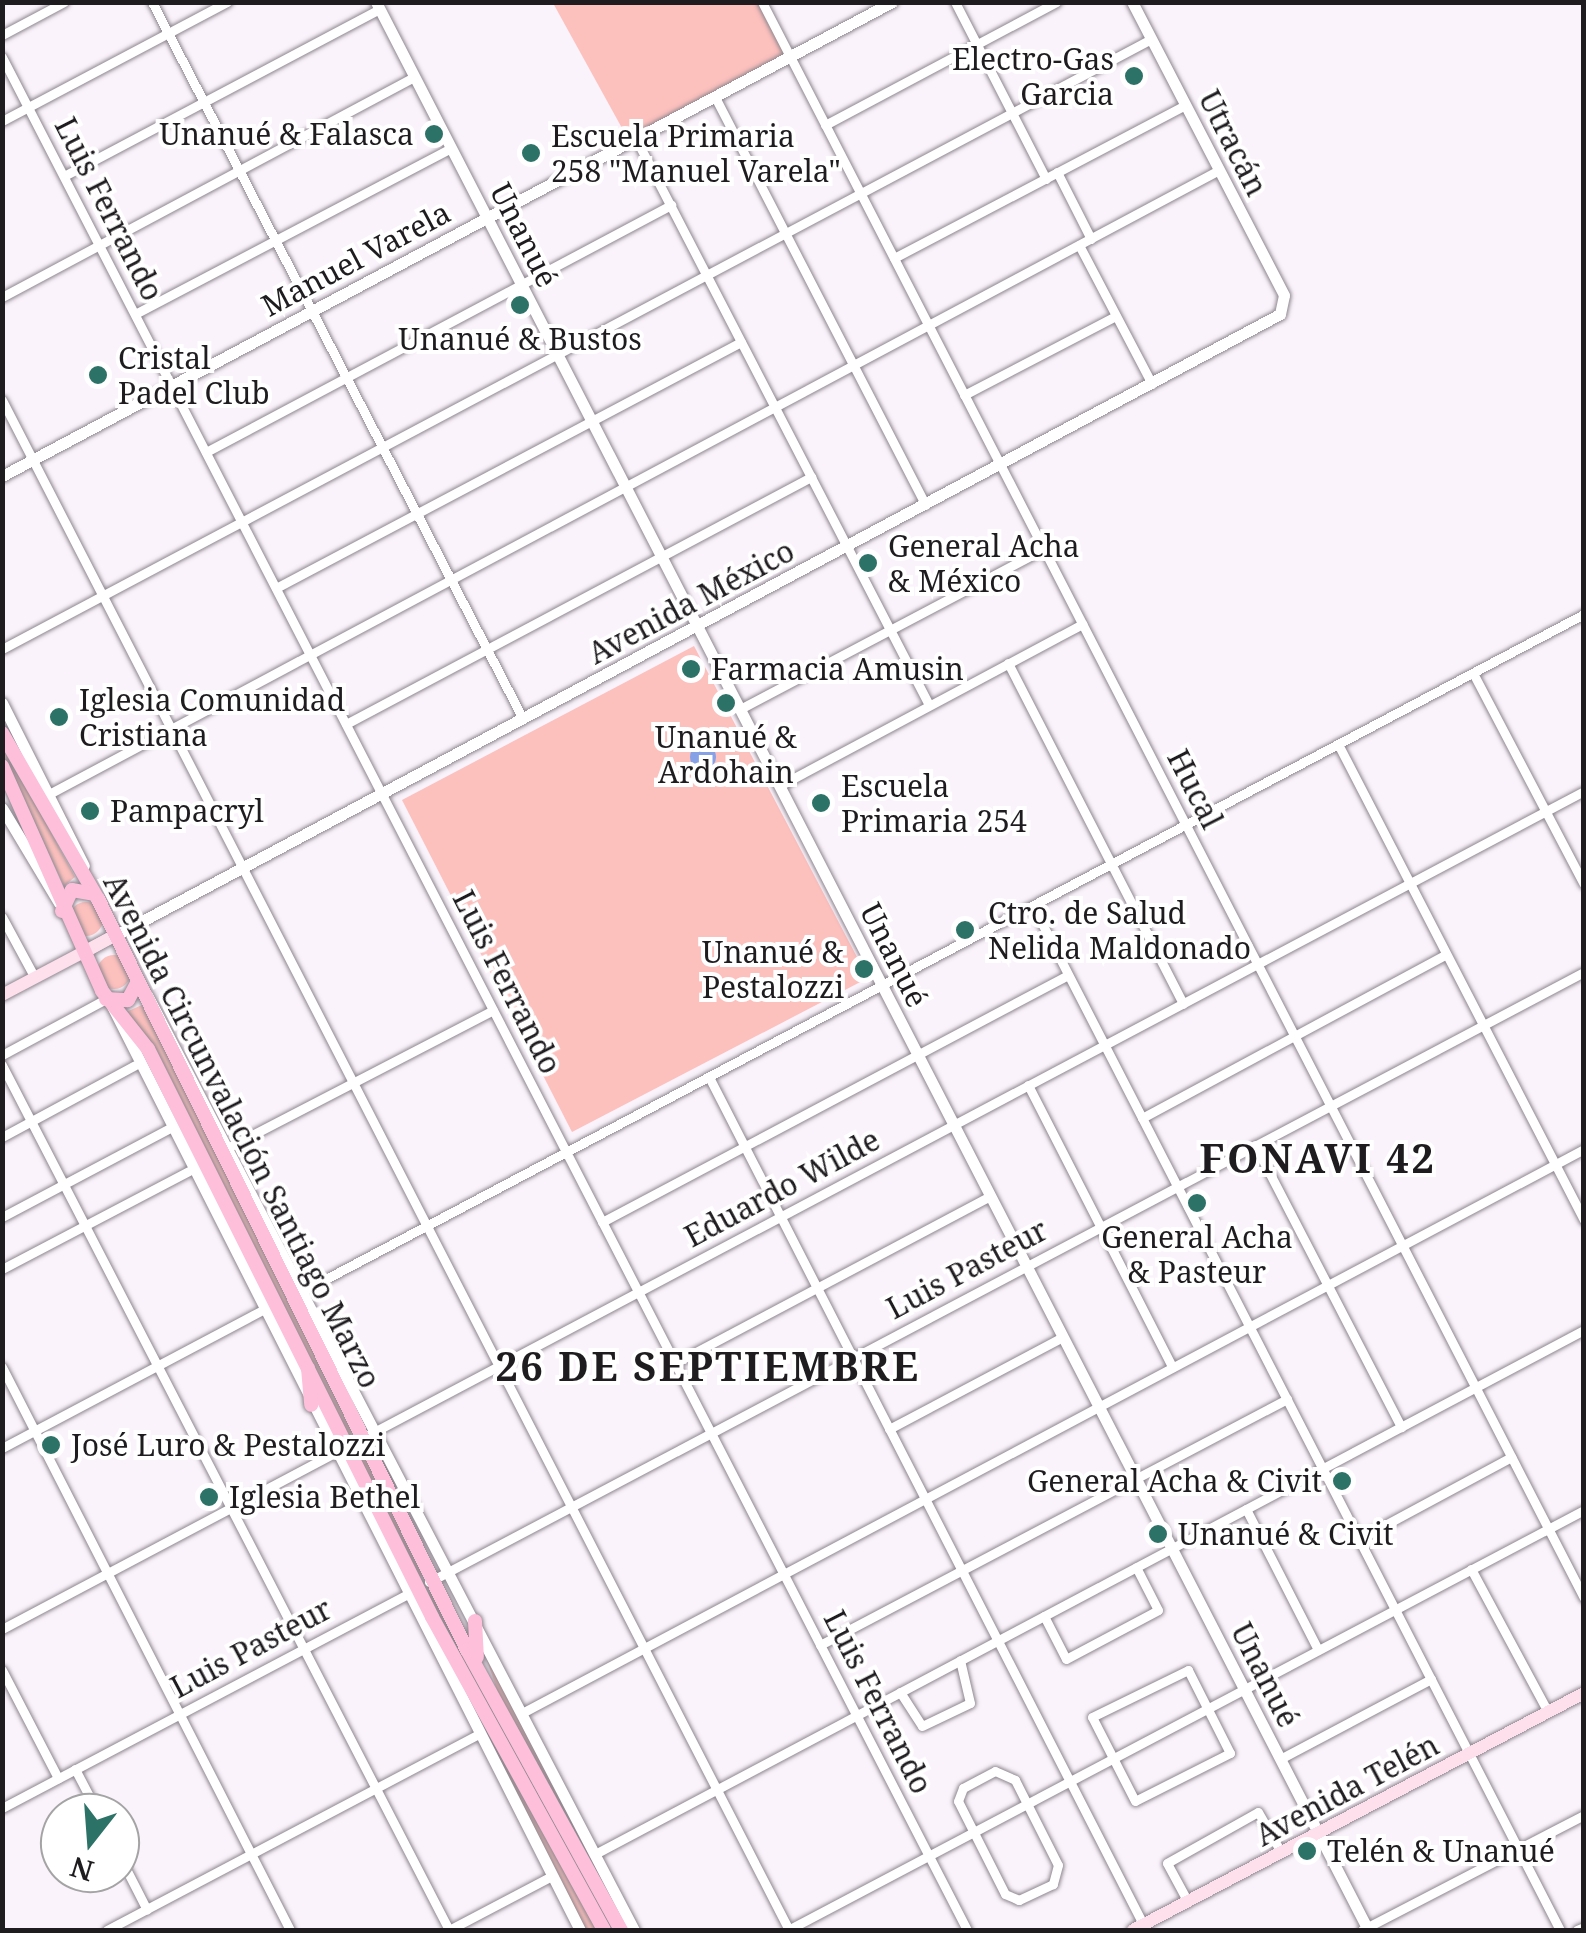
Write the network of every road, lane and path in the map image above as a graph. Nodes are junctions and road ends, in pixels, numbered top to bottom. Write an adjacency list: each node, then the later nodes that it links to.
1 (64, 2): 11 (street)
2 (152, 2): 10 (street)
3 (227, 2): 10 (street)
4 (762, 2): 15 (street, Hucal)
5 (892, 2): 15 (street, Manuel Varela)
6 (955, 2): 13 (street)
7 (1056, 2): 13 (street)
8 (1132, 2): 12 (street, Utracán)
9 (378, 6): 16 (street, Unanué); 18 (street)
10 (168, 34): 18 (street); 20 (street)
11 (2, 35)
12 (1151, 39): 19 (street, Utracán); 21 (street)
13 (976, 44): 21 (street); 23 (street)
14 (2, 57): 20 (street, Luis Ferrando)
15 (790, 57): 17 (street, Manuel Varela); 23 (street, Hucal)
16 (414, 77): 25 (street, Unanué); 26 (street)
17 (715, 97): 24 (street, Manuel Varela); 34 (street)
18 (203, 102): 26 (street); 29 (street)
19 (1186, 105): 27 (street, Utracán); 28 (street)
20 (28, 108): 22 (street); 29 (street, Luis Ferrando)
21 (1012, 113): 30 (street); 31 (street)
22 (2, 121)
23 (825, 125): 31 (street, Hucal)
24 (636, 139): 32 (street); 33 (street, Manuel Varela)
25 (451, 148): 33 (street, Unanué); 36 (street)
26 (239, 170): 36 (street); 37 (street)
27 (1219, 170): 35 (street); 43 (street, Utracán)
28 (1057, 172): 30 (street); 35 (street)
29 (64, 176): 37 (street, Luis Ferrando)
30 (1046, 178): 39 (street)
31 (860, 194): 34 (street); 39 (street, Hucal)
32 (671, 205): 40 (street); 41 (street)
33 (487, 218): 41 (street, Unanué); 44 (street, Manuel Varela)
34 (785, 233): 40 (street); 50 (street)
35 (1090, 239): 38 (street)
36 (275, 240): 44 (street); 45 (street)
37 (100, 245): 42 (street); 45 (street, Luis Ferrando)
38 (1079, 245): 46 (street); 47 (street)
39 (894, 258): 47 (street, Hucal)
40 (707, 274): 48 (street); 49 (street)
41 (521, 284): 49 (street, Unanué); 51 (street)
42 (2, 297)
43 (1285, 306): 52 (street, Avenida México)
44 (312, 311): 51 (street); 53 (street, Manuel Varela)
45 (135, 314): 53 (street, Luis Ferrando)
46 (1116, 316): 52 (street); 54 (street)
47 (928, 326): 50 (street); 54 (street, Hucal)
48 (742, 342): 56 (street); 57 (street)
49 (557, 354): 57 (street, Unanué); 58 (street)
50 (854, 365): 56 (street); 65 (street)
51 (346, 378): 58 (street); 59 (street)
52 (1152, 384): 61 (street, Avenida México)
53 (172, 386): 59 (street, Luis Ferrando); 60 (street, Manuel Varela)
54 (964, 396): 61 (street, Hucal)
55 (2, 400): 60 (street)
56 (775, 407): 63 (street); 64 (street)
57 (592, 421): 64 (street, Unanué); 66 (street)
58 (382, 447): 66 (street); 67 (street)
59 (206, 452): 67 (street, Luis Ferrando)
60 (34, 459): 62 (street, Manuel Varela); 73 (street)
61 (1000, 466): 65 (street, Avenida México); 69 (street, Hucal)
62 (2, 476)
63 (811, 477): 68 (street); 70 (street)
64 (626, 487): 70 (street, Unanué); 71 (street)
65 (926, 506): 68 (street, Avenida México)
66 (417, 514): 71 (street); 72 (street)
67 (243, 524): 72 (street, Luis Ferrando); 73 (street)
68 (847, 547): 76 (street, Avenida México); 77 (street)
69 (1043, 550): 75 (street, Hucal); 77 (street)
70 (661, 557): 76 (street, Unanué); 79 (street)
71 (451, 580): 79 (street); 80 (street)
72 (276, 588): 80 (street, Luis Ferrando)
73 (105, 598): 78 (street); 88 (street)
74 (1584, 614): 82 (street)
75 (1082, 624): 81 (street); 98 (street, Hucal)
76 (698, 627): 85 (street, Unanué); 86 (street, Avenida México)
77 (890, 630): 84 (street); 85 (street)
78 (2, 649)
79 (487, 649): 86 (street); 87 (street)
80 (310, 655): 87 (street, Luis Ferrando); 88 (street)
81 (1008, 663): 84 (street); 99 (street)
82 (1472, 673): 90 (street); 97 (street)
83 (2, 703): 94 (street)
84 (929, 705): 92 (street)
85 (740, 709): 92 (street, Unanué)
86 (523, 719): 95 (street, Avenida México)
87 (346, 724): 95 (street, Luis Ferrando)
88 (172, 729): 94 (street); 100 (street)
89 (2, 732): 101 (main road, Avenida Circunvalación Santiago Marzo)
90 (1338, 744): 98 (street); 102 (street)
91 (2, 766): 106 (main road, Avenida Circunvalación Santiago Marzo)
92 (779, 786): 116 (street, Unanué)
93 (1584, 791): 97 (street, Eduardo Wilde)
94 (49, 794): 101 (street)
95 (382, 794): 100 (street, Avenida México); 121 (street, Luis Ferrando)
96 (2, 808): 106 (street)
97 (1545, 811): 102 (street, Eduardo Wilde); 103 (street)
98 (1186, 825): 99 (street); 111 (street, Hucal)
99 (1111, 864): 105 (street); 120 (street)
100 (244, 868): 108 (street, Avenida México); 130 (street)
101 (85, 880): 104 (main road, Avenida Circunvalación Santiago Marzo)
102 (1410, 883): 110 (street); 111 (street, Eduardo Wilde)
103 (1584, 884)
104 (98, 899): 106 (main road); 108 (main road, Avenida Circunvalación Santiago Marzo)
105 (1032, 906): 114 (street); 116 (street)
106 (61, 909): 109 (main road, Avenida Circunvalación Santiago Marzo)
107 (2, 917): 115 (street)
108 (116, 935): 109 (main road, Avenida México); 113 (main road, Avenida Circunvalación Santiago Marzo)
109 (82, 953): 115 (main road, Avenida México); 119 (main road, Avenida Circunvalación Santiago Marzo)
110 (1446, 954): 122 (street); 123 (street)
111 (1257, 964): 120 (street, Eduardo Wilde); 123 (street, Hucal)
112 (1584, 972): 122 (street, Luis Pasteur)
113 (136, 974): 117 (main road, Avenida Circunvalación Santiago Marzo); 119 (main road)
114 (1068, 975): 124 (street); 126 (street)
115 (34, 978): 118 (main road, Avenida México)
116 (882, 986): 126 (street, Unanué); 129 (street)
117 (142, 991): 139 (street); 181 (main road, Avenida Circunvalación Santiago Marzo)
118 (2, 996)
119 (109, 1002): 125 (street); 128 (street); 162 (main road, Avenida Circunvalación Santiago Marzo)
120 (1182, 1004): 124 (street, Eduardo Wilde)
121 (494, 1010): 130 (street); 142 (street, Luis Ferrando)
122 (1483, 1025): 132 (street, Luis Pasteur); 143 (street)
123 (1294, 1036): 132 (street, Hucal); 133 (street)
124 (1104, 1045): 131 (street, Eduardo Wilde); 133 (street)
125 (2, 1055)
126 (918, 1055): 135 (street, Unanué); 140 (street)
127 (2, 1065): 134 (street)
128 (135, 1065): 134 (street); 136 (street)
129 (709, 1077): 140 (street); 142 (street)
130 (354, 1083): 139 (street); 153 (street)
131 (1028, 1086): 135 (street, Eduardo Wilde); 154 (street)
132 (1330, 1106): 138 (street, Luis Pasteur); 155 (street, Hucal)
133 (1142, 1118): 146 (street)
134 (31, 1121): 137 (street); 145 (street)
135 (954, 1125): 147 (street, Unanué); 149 (street, Eduardo Wilde)
136 (168, 1129): 144 (street); 145 (street)
137 (2, 1136)
138 (1255, 1145): 146 (street, Luis Pasteur); 158 (street)
139 (231, 1146): 160 (street)
140 (744, 1147): 149 (street); 151 (street)
141 (1584, 1149): 143 (street)
142 (566, 1152): 151 (street, Luis Ferrando); 153 (street)
143 (1555, 1164): 150 (street); 155 (street)
144 (189, 1170): 152 (street); 163 (street)
145 (64, 1184): 148 (street); 152 (street)
146 (1177, 1186): 154 (street, Luis Pasteur); 164 (street)
147 (990, 1196): 156 (street, Unanué); 159 (street)
148 (2, 1217)
149 (780, 1217): 159 (street); 161 (street, Eduardo Wilde)
150 (1584, 1220)
151 (602, 1222): 161 (street, Luis Ferrando)
152 (85, 1226): 157 (street); 169 (street)
153 (427, 1226): 160 (street); 170 (street)
154 (1101, 1227): 156 (street, Luis Pasteur); 172 (street)
155 (1402, 1245): 158 (street); 173 (street, Hucal)
156 (1026, 1266): 166 (street, Unanué); 167 (street, Luis Pasteur)
157 (2, 1270)
158 (1327, 1285): 164 (street); 177 (street)
159 (816, 1288): 167 (street); 168 (street)
160 (305, 1290): 181 (street)
161 (638, 1292): 168 (street, Luis Ferrando); 170 (street, Eduardo Wilde)
162 (278, 1298): 175 (main road); 183 (main road, Avenida Circunvalación Santiago Marzo)
163 (262, 1311): 169 (street); 175 (street)
164 (1249, 1326): 172 (street); 174 (street)
165 (1584, 1330): 173 (street)
166 (1063, 1337): 176 (street, Unanué); 178 (street)
167 (853, 1358): 178 (street); 180 (street, Luis Pasteur)
168 (675, 1363): 180 (street, Luis Ferrando)
169 (158, 1366): 179 (street); 189 (street)
170 (499, 1366): 181 (street, Eduardo Wilde); 188 (street)
171 (2, 1367): 179 (street)
172 (1172, 1367): 176 (street)
173 (1475, 1388): 177 (street); 184 (street, Hucal)
174 (1286, 1399): 185 (street); 186 (street)
175 (311, 1405): 183 (street)
176 (1099, 1406): 186 (street, Unanué); 187 (street)
177 (1400, 1427): 185 (street)
178 (889, 1429): 187 (street)
179 (35, 1431): 182 (street); 198 (street)
180 (711, 1433): 188 (street, Luis Pasteur); 199 (street, Luis Ferrando)
181 (372, 1434): 183 (street, Eduardo Wilde); 200 (main road, Avenida Circunvalación Santiago Marzo)
182 (2, 1448)
183 (341, 1450): 189 (street, Eduardo Wilde); 201 (main road, Avenida Circunvalación Santiago Marzo)
184 (1510, 1456): 192 (street, Hucal); 193 (street)
185 (1322, 1468): 190 (street); 193 (street)
186 (1136, 1478): 194 (street, Unanué); 196 (street)
187 (925, 1499): 196 (street); 199 (street)
188 (572, 1507): 200 (street, Luis Pasteur); 210 (street)
189 (231, 1508): 198 (street, Eduardo Wilde); 209 (street)
190 (1246, 1508): 194 (street); 211 (street)
191 (1584, 1510): 192 (street)
192 (1548, 1529): 197 (street); 202 (street, Hucal)
193 (1359, 1539): 203 (street)
194 (1172, 1548): 195 (street); 215 (street, Unanué)
195 (1136, 1567): 204 (street); 204 (street)
196 (962, 1570): 207 (street); 208 (street)
197 (1471, 1570): 203 (street); 219 (street)
198 (108, 1573): 206 (street, Eduardo Wilde); 222 (street)
199 (783, 1574): 208 (street, Luis Ferrando); 210 (street)
200 (443, 1575): 201 (street, Luis Pasteur); 205 (street); 220 (main road, Avenida Circunvalación Santiago Marzo)
201 (412, 1591): 209 (street, Luis Pasteur); 224 (street); 253 (main road, Avenida Circunvalación Santiago Marzo)
202 (1584, 1598)
203 (1395, 1610): 211 (street); 214 (street)
204 (1044, 1616): 207 (street)
205 (475, 1620): 220 (main road); 221 (street)
206 (2, 1628)
207 (997, 1640): 212 (street); 230 (street)
208 (820, 1645): 223 (street, Luis Ferrando)
209 (303, 1648): 222 (street, Luis Pasteur); 231 (street)
210 (644, 1648): 221 (street); 232 (street)
211 (1318, 1650): 215 (street)
212 (960, 1660): 216 (street); 216 (street)
213 (2, 1670): 229 (street)
214 (1431, 1679): 225 (street); 227 (street)
215 (1244, 1690): 218 (street); 227 (street, Unanué)
216 (900, 1692): 223 (street)
217 (1584, 1693): 219 (main road, Avenida Telén)
218 (1207, 1709): 226 (street); 226 (street); 226 (street)
219 (1548, 1712): 225 (main road, Avenida Telén)
220 (500, 1713): 254 (main road, Avenida Circunvalación Santiago Marzo)
221 (522, 1713): 242 (street)
222 (180, 1714): 228 (street, Luis Pasteur); 241 (street)
223 (856, 1715): 232 (street); 243 (street, Luis Ferrando)
224 (479, 1734): 231 (street); 244 (street)
225 (1470, 1754): 238 (main road, Avenida Telén); 239 (street)
226 (1113, 1759): 230 (street)
227 (1280, 1759): 238 (street, Unanué)
228 (76, 1769): 229 (street, Luis Pasteur); 233 (street)
229 (58, 1778): 235 (street, Luis Pasteur)
230 (1070, 1782): 234 (street); 248 (street)
231 (376, 1788): 241 (street); 251 (street)
232 (716, 1789): 242 (street); 256 (street)
233 (88, 1793)
234 (1027, 1804): 237 (street); 237 (street); 237 (street)
235 (2, 1808)
236 (1584, 1814): 239 (street)
237 (972, 1833): 243 (street)
238 (1318, 1833): 240 (main road, Avenida Telén); 258 (street, Unanué)
239 (1518, 1849): 258 (street); 259 (street)
240 (1282, 1852): 246 (main road, Avenida Telén); 246 (street)
241 (252, 1854): 247 (street); 250 (street)
242 (595, 1854): 255 (street)
243 (929, 1856): 256 (street); 257 (street, Luis Ferrando)
244 (552, 1876): 251 (street); 252 (street)
245 (138, 1893): 247 (street)
246 (1188, 1902): 248 (main road, Avenida Telén)
247 (147, 1910): 249 (street)
248 (1141, 1929)
249 (107, 1930)
250 (290, 1930)
251 (449, 1930)
252 (580, 1930)
253 (604, 1930)
254 (620, 1930)
255 (634, 1930)
256 (789, 1930)
257 (967, 1930)
258 (1366, 1930)
259 (1560, 1930)

